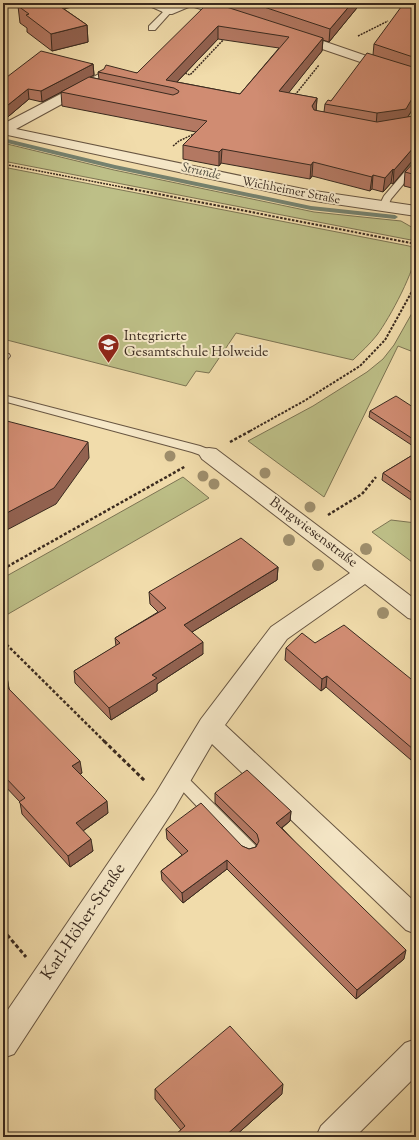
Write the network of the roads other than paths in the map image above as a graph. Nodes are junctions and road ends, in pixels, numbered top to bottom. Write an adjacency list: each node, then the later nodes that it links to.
1 (26, 3): 2 (lane)
2 (43, 3)
3 (147, 3): 6 (lane)
4 (188, 3): 6 (street)
5 (195, 3): 7 (street)
6 (168, 11): 8 (lane)
7 (243, 18)
8 (152, 28)
9 (279, 30): 10 (street)
10 (416, 77)
11 (99, 84): 12 (street, Wichheimer Straße)
12 (3, 130): 14 (street, Wichheimer Straße)
13 (416, 164): 14 (lane)
14 (384, 206): 15 (street, Wichheimer Straße)
15 (416, 211)
16 (3, 398): 17 (lane)
17 (209, 454): 18 (street, Burgwiesenstraße)
18 (365, 573): 19 (street, Burgwiesenstraße); 20 (street, Karl-Höher-Straße)
19 (416, 612)
20 (210, 726): 21 (street, Karl-Höher-Straße); 23 (street)
21 (179, 778): 22 (lane); 24 (street, Karl-Höher-Straße)
22 (249, 850)
23 (416, 921)
24 (3, 1042)
25 (416, 1054): 26 (street)
26 (332, 1137)

